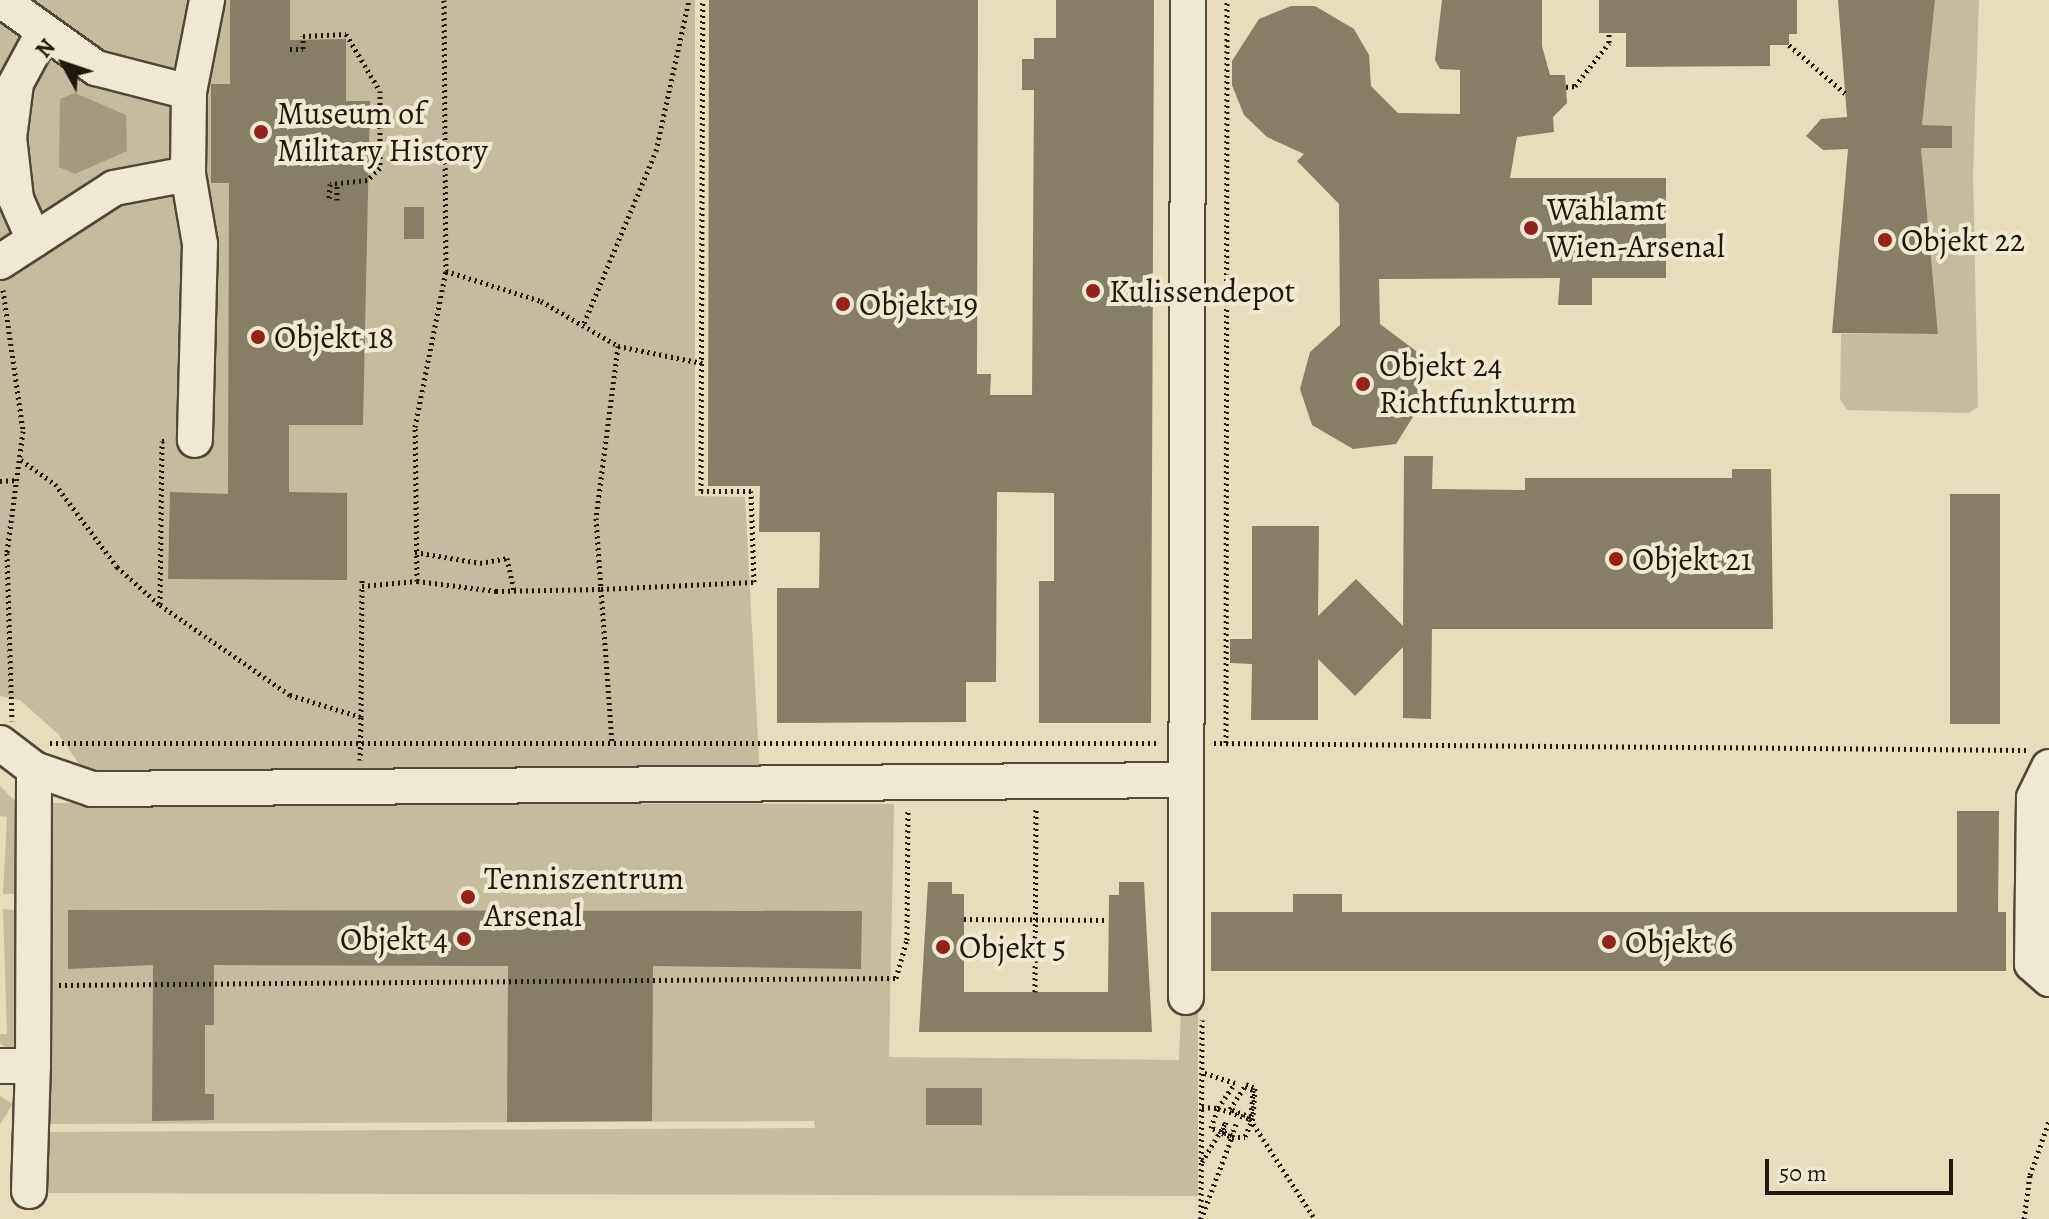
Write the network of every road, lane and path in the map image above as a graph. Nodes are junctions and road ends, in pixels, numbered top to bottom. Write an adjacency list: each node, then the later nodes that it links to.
1 (1, 0): 8 (street)
2 (207, 0): 13 (street)
3 (444, 0): 21 (path)
4 (689, 0): 23 (path)
5 (703, 0): 25 (path)
6 (1188, 0): 41 (street)
7 (1227, 0): 38 (path)
8 (43, 33): 13 (street); 19 (street)
9 (1609, 33): 12 (path)
10 (1789, 45): 14 (path)
11 (290, 49): 16 (path)
12 (1566, 87)
13 (189, 92): 15 (street)
14 (1846, 94)
15 (188, 174): 19 (street); 26 (street)
16 (337, 183): 17 (path); 18 (path)
17 (329, 199)
18 (337, 200)
19 (34, 240): 20 (street)
20 (0, 262)
21 (446, 271): 23 (path); 30 (path)
22 (0, 283): 27 (path)
23 (584, 323): 24 (path)
24 (618, 346): 25 (path); 32 (path)
25 (702, 363): 32 (path)
26 (195, 440): 34 (path)
27 (21, 460): 28 (path); 34 (path)
28 (18, 480): 29 (path); 39 (path)
29 (0, 481)
30 (415, 552): 31 (path); 33 (path)
31 (417, 581): 33 (path); 35 (path)
32 (601, 589): 33 (path); 36 (path)
33 (514, 590)
34 (160, 605): 35 (path)
35 (361, 717): 39 (path)
36 (612, 741)
37 (883, 742): 43 (path)
38 (1226, 743)
39 (16, 754): 43 (street); 48 (street)
40 (2049, 767): 47 (street)
41 (1184, 780): 42 (street); 50 (street)
42 (1037, 782): 43 (street); 45 (path)
43 (890, 783): 48 (path)
44 (964, 919): 45 (path)
45 (1036, 920): 46 (path); 49 (path)
46 (1108, 920)
47 (2049, 979)
48 (34, 985): 52 (street)
49 (1035, 992)
50 (1186, 997): 51 (path)
51 (1202, 1072): 53 (path); 54 (path)
52 (29, 1081): 60 (street)
53 (1235, 1083): 55 (path); 58 (path, bridge)
54 (1202, 1107): 55 (path); 59 (path)
55 (1218, 1108): 57 (path); 62 (path)
56 (2049, 1121): 63 (path)
57 (1222, 1132): 58 (path, bridge); 58 (path); 59 (path)
58 (1232, 1137): 61 (path)
59 (1201, 1163): 61 (path)
60 (29, 1191)
61 (1201, 1219)
62 (1315, 1219)
63 (2024, 1219)

